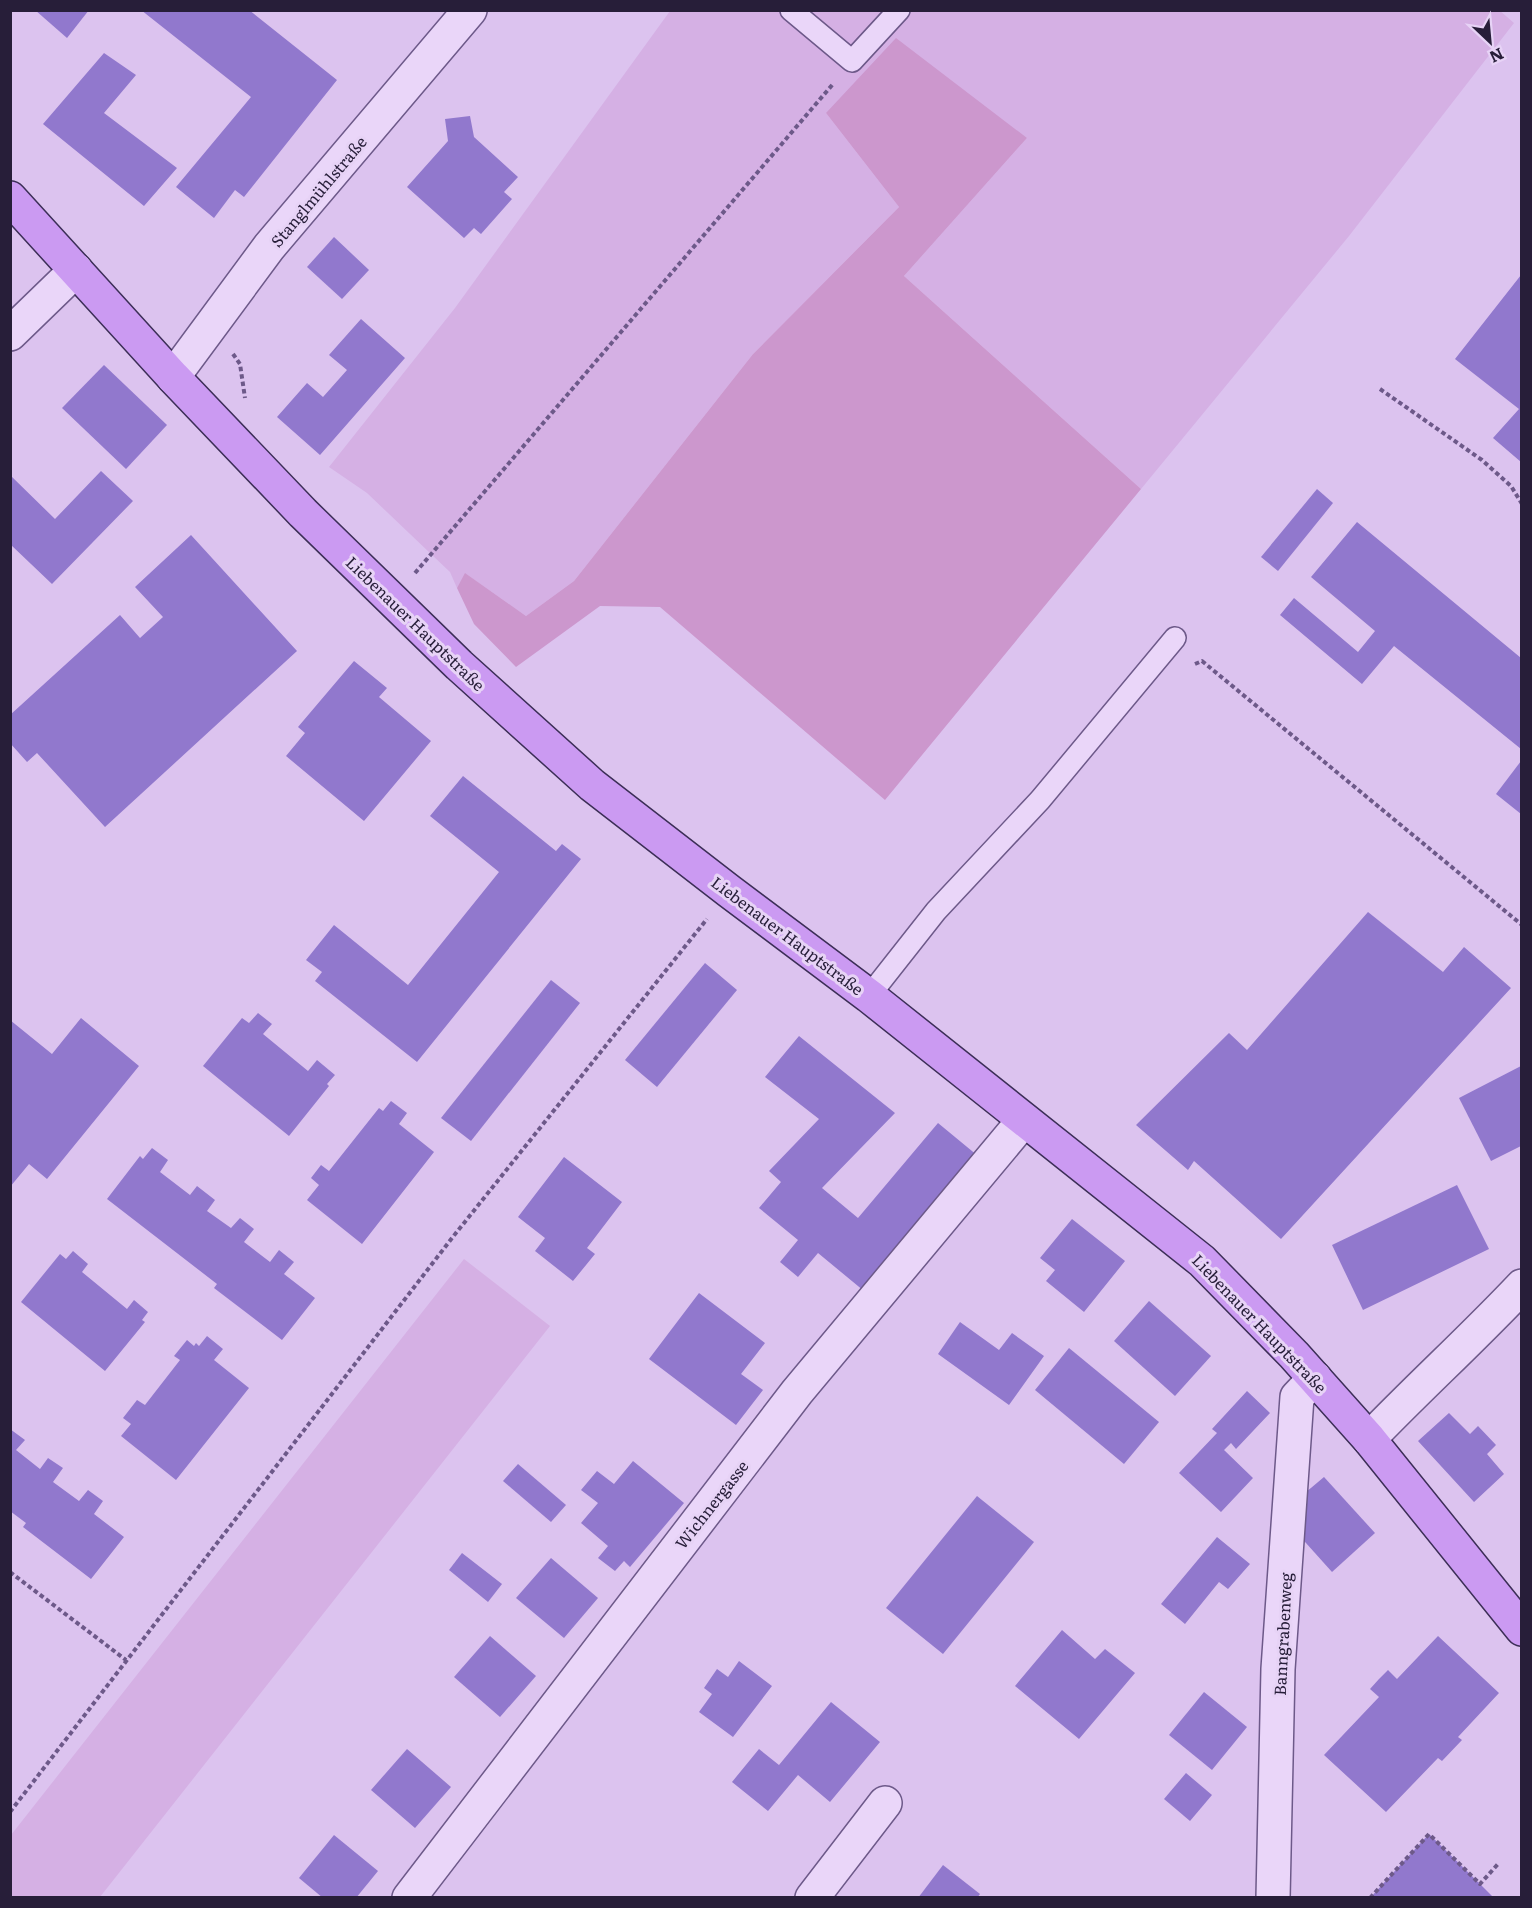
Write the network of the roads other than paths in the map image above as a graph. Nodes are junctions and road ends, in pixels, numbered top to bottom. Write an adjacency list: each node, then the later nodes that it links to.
1 (470, 10): 7 (street, Stanglmühlstraße)
2 (791, 10): 3 (lane)
3 (899, 10)
4 (10, 198): 5 (main road, Liebenauer Hauptstraße)
5 (76, 270): 6 (street); 7 (main road, Liebenauer Hauptstraße)
6 (10, 334)
7 (173, 377): 9 (main road, Liebenauer Hauptstraße)
8 (1175, 638): 9 (lane, Liebenauer Hauptstraße)
9 (869, 996): 10 (main road, Liebenauer Hauptstraße)
10 (1024, 1120): 12 (main road, Liebenauer Hauptstraße); 16 (street, Wichnergasse)
11 (1521, 1286): 13 (street)
12 (1315, 1378): 13 (main road, Liebenauer Hauptstraße); 18 (street, Banngrabenweg)
13 (1369, 1439): 14 (main road, Liebenauer Hauptstraße)
14 (1521, 1629)
15 (885, 1803): 17 (street)
16 (409, 1898)
17 (812, 1898)
18 (1273, 1898)

